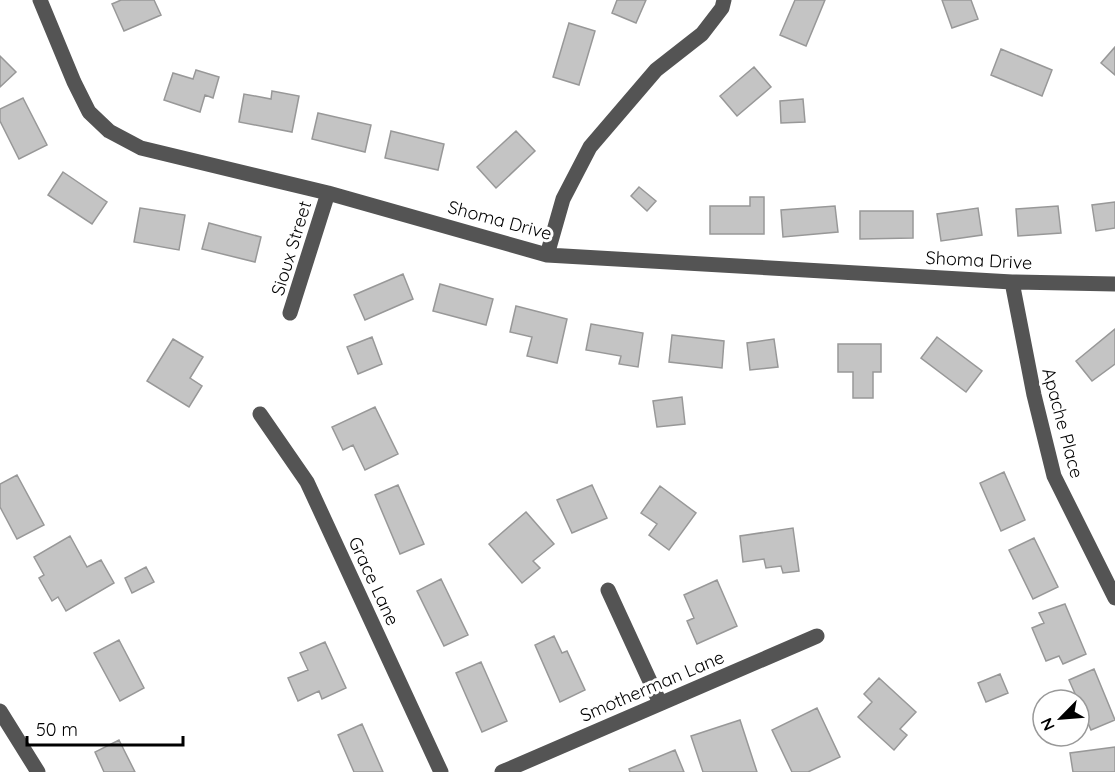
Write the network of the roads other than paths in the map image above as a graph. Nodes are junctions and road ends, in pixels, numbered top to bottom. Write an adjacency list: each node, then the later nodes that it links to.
1 (40, 0): 3 (street, Shoma Drive)
2 (724, 0): 4 (street)
3 (328, 193): 4 (street, Shoma Drive); 7 (street, Sioux Street)
4 (547, 255): 5 (street, Shoma Drive)
5 (1012, 282): 6 (street, Shoma Drive); 10 (street, Apache Place)
6 (1115, 284)
7 (290, 314)
8 (260, 414): 15 (street, Grace Lane)
9 (608, 590): 12 (street)
10 (1115, 598)
11 (817, 636): 12 (street, Smotherman Lane)
12 (660, 704): 16 (street, Smotherman Lane)
13 (0, 711): 14 (street)
14 (38, 772)
15 (441, 772)
16 (502, 772)

